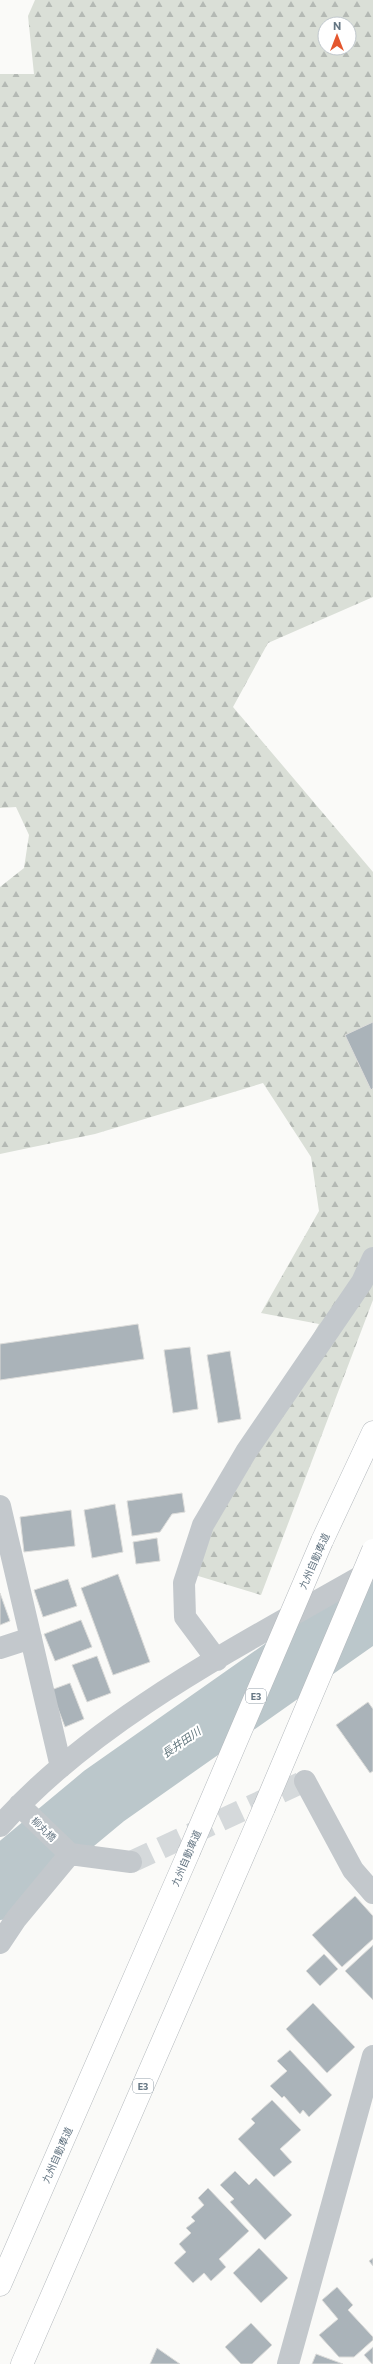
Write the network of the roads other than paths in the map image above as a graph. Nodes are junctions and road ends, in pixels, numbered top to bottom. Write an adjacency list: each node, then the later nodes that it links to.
1 (373, 1258): 8 (street)
2 (373, 1432): 18 (highway, 九州自動車道 / E3, bridge)
3 (0, 1506): 6 (street)
4 (373, 1550): 19 (highway, E3, bridge)
5 (373, 1570): 8 (street)
6 (31, 1638): 7 (street); 9 (street)
7 (0, 1648)
8 (217, 1660): 9 (street)
9 (61, 1767): 11 (street)
10 (305, 1781): 15 (street)
11 (19, 1805): 12 (street); 13 (street, 柳丸橋)
12 (0, 1826)
13 (70, 1854): 14 (street); 16 (street)
14 (131, 1862)
15 (373, 1893)
16 (0, 1943)
17 (373, 2056): 20 (street)
18 (0, 2285)
19 (22, 2364)
20 (288, 2364)

